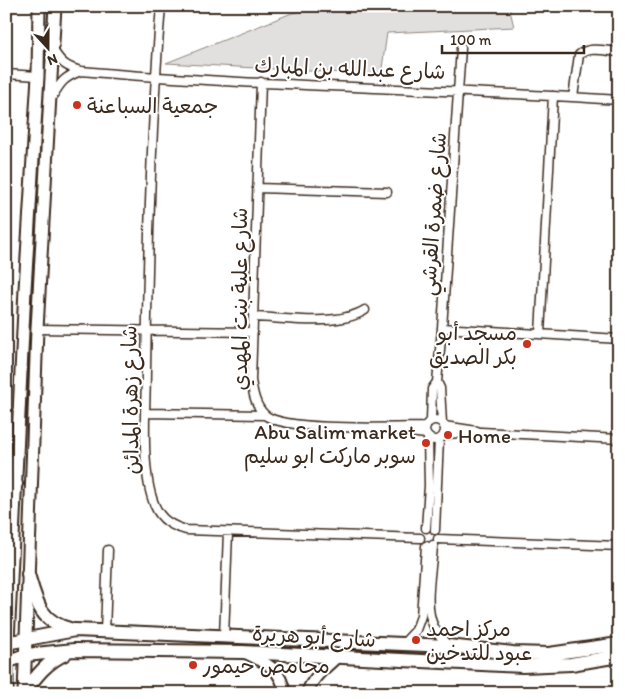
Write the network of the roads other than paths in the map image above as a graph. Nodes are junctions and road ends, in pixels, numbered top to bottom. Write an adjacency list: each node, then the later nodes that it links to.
1 (39, 6): 9 (main road)
2 (55, 6): 5 (main road)
3 (161, 6): 10 (street, شارع زهرة المدائن)
4 (461, 48): 12 (street, شارع ضمرة القرشي)
5 (53, 50): 7 (street, شارع عبدالله بن المبارك); 15 (main road)
6 (619, 52): 14 (street)
7 (81, 71): 10 (street, شارع عبدالله بن المبارك); 15 (street)
8 (6, 74): 9 (street)
9 (38, 76): 33 (main road)
10 (156, 78): 11 (street, شارع عبدالله بن المبارك); 23 (street, شارع زهرة المدائن)
11 (261, 82): 12 (street, شارع عبدالله بن المبارك); 17 (street, شارع علية بنت المهدي)
12 (460, 90): 13 (street, شارع عبدالله بن المبارك); 21 (street, شارع ضمرة القرشي)
13 (553, 96): 14 (street, شارع عبدالله بن المبارك); 25 (street)
14 (573, 97): 16 (street, شارع عبدالله بن المبارك)
15 (50, 100): 22 (main road)
16 (619, 100)
17 (257, 188): 18 (street); 20 (street, شارع علية بنت المهدي)
18 (386, 192)
19 (366, 310): 20 (street)
20 (254, 317): 24 (street, شارع علية بنت المهدي)
21 (442, 328): 25 (street); 27 (street, شارع ضمرة القرشي)
22 (37, 329): 23 (street); 42 (main road)
23 (147, 330): 24 (street); 28 (street, شارع زهرة المدائن)
24 (253, 332): 29 (street, شارع علية بنت المهدي)
25 (540, 334): 26 (street)
26 (619, 339)
27 (437, 382): 30 (street, شارع ضمرة القرشي); 31 (street, شارع ضمرة القرشي)
28 (146, 413): 29 (street); 36 (street, شارع زهرة المدائن)
29 (266, 416): 30 (street, شارع علية بنت المهدي)
30 (428, 430): 31 (street); 31 (street); 35 (street, شارع ضمرة القرشي)
31 (442, 430): 32 (street); 35 (street, شارع ضمرة القرشي)
32 (619, 439)
33 (17, 484): 34 (street); 37 (main road)
34 (6, 492)
35 (430, 529): 38 (street); 39 (street)
36 (228, 532): 38 (street, شارع زهرة المدائن); 45 (street)
37 (10, 535): 47 (main road)
38 (420, 538): 39 (street)
39 (432, 543): 40 (street); 48 (street); 50 (street)
40 (619, 546)
41 (108, 550): 44 (street)
42 (28, 574): 43 (highway); 46 (main road)
43 (75, 630): 44 (highway, شارع أبو هريرة); 46 (highway, شارع أبو هريرة)
44 (105, 632): 45 (highway, شارع أبو هريرة)
45 (224, 636): 48 (highway, شارع أبو هريرة)
46 (26, 638): 47 (highway, شارع أبو هريرة); 53 (main road)
47 (7, 642): 56 (main road)
48 (402, 644): 50 (highway, شارع أبو هريرة)
49 (619, 644): 50 (highway, شارع أبو هريرة)
50 (448, 646)
51 (74, 650): 52 (highway, شارع أبو هريرة); 53 (highway, شارع أبو هريرة); 58 (highway)
52 (242, 652): 55 (highway, شارع أبو هريرة); 59 (street)
53 (26, 655): 56 (highway, شارع أبو هريرة); 58 (main road)
54 (619, 656): 55 (highway, شارع أبو هريرة)
55 (337, 657): 60 (street)
56 (6, 662): 57 (main road)
57 (7, 693)
58 (24, 693)
59 (285, 693)
60 (307, 693)

